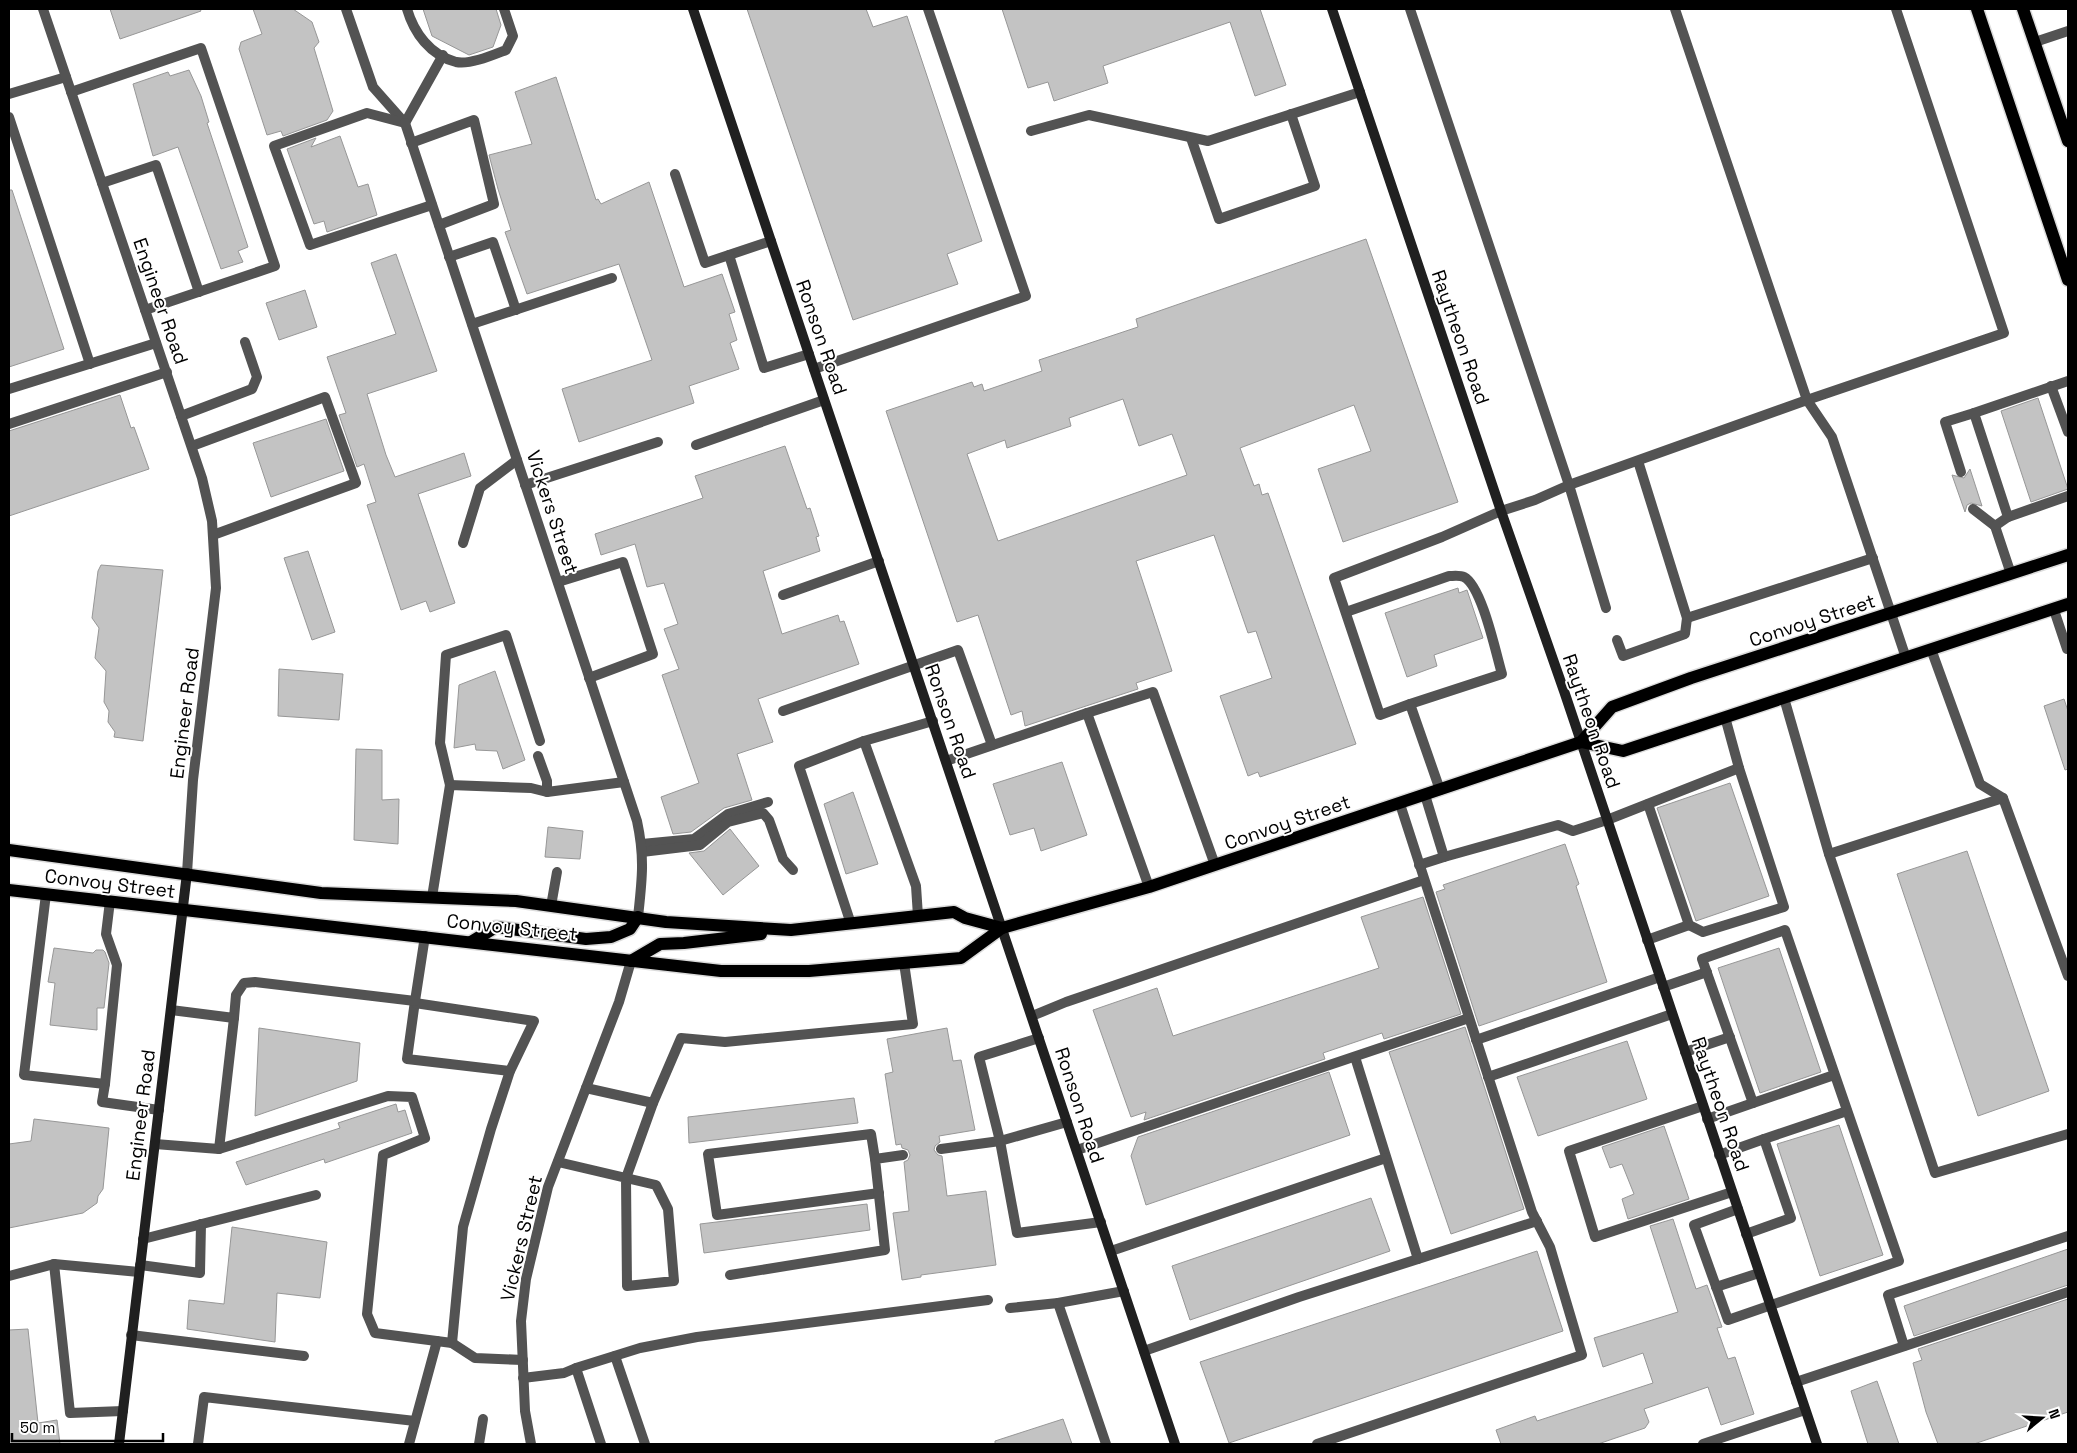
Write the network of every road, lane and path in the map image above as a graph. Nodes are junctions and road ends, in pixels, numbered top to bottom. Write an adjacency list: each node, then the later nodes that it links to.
1 (43, 9): 16 (street, Engineer Road)
2 (346, 9): 22 (street)
3 (407, 9): 15 (street)
4 (504, 9): 15 (street)
5 (693, 9): 31 (street, Ronson Road)
6 (928, 9): 44 (street)
7 (1332, 9): 18 (street, Raytheon Road)
8 (1410, 9): 62 (street)
9 (1675, 9): 50 (street)
10 (1896, 9): 50 (street)
11 (1977, 9): 35 (main road)
12 (2023, 9): 14 (main road)
13 (2068, 31): 14 (street)
14 (2034, 42): 25 (main road)
15 (443, 55): 22 (street)
16 (66, 77): 17 (street, Engineer Road); 19 (street)
17 (71, 92): 28 (street, Engineer Road); 36 (street)
18 (1360, 92): 20 (street); 65 (street, Raytheon Road)
19 (9, 94)
20 (1291, 114): 24 (street); 24 (street)
21 (9, 117): 43 (street)
22 (405, 122): 26 (street, Vickers Street); 29 (street)
23 (1031, 130): 24 (street)
24 (1191, 138)
25 (2068, 141)
26 (411, 143): 29 (street, Vickers Street); 30 (street)
27 (675, 174): 32 (street)
28 (102, 183): 36 (street); 37 (street, Engineer Road)
29 (432, 205): 30 (street, Vickers Street)
30 (439, 225): 33 (street, Vickers Street)
31 (771, 241): 32 (street); 42 (street, Ronson Road)
32 (729, 255): 42 (street)
33 (449, 257): 38 (street); 39 (street, Vickers Street)
34 (612, 278): 38 (street)
35 (2068, 280)
36 (199, 292): 37 (street)
37 (145, 310): 41 (street, Engineer Road)
38 (516, 310): 39 (street)
39 (472, 324): 58 (street, Vickers Street)
40 (245, 342): 52 (street)
41 (156, 343): 43 (street); 45 (street, Engineer Road)
42 (809, 354): 44 (street, Ronson Road)
43 (90, 364): 48 (street)
44 (814, 369): 49 (street, Ronson Road)
45 (167, 372): 52 (street, Engineer Road); 53 (street)
46 (2068, 381): 47 (street)
47 (2051, 386): 51 (street); 54 (street)
48 (9, 389)
49 (824, 400): 56 (street); 72 (street, Ronson Road)
50 (1807, 400): 59 (street); 71 (street)
51 (1974, 413): 60 (street); 66 (street)
52 (181, 416): 57 (street, Engineer Road)
53 (9, 424)
54 (2068, 432)
55 (658, 442): 61 (street)
56 (696, 445)
57 (192, 446): 68 (street, Engineer Road); 68 (street)
58 (517, 460): 61 (street, Vickers Street); 69 (street)
59 (1638, 462): 62 (street); 81 (street)
60 (1961, 472)
61 (525, 485): 74 (street, Vickers Street)
62 (1569, 485): 65 (street); 77 (street)
63 (2068, 496): 66 (street)
64 (1973, 509): 67 (street)
65 (1500, 511): 79 (street); 96 (street, Raytheon Road)
66 (2008, 517): 67 (street)
67 (1995, 526): 73 (street)
68 (213, 535): 119 (street, Engineer Road)
69 (463, 543)
70 (2068, 555): 73 (main road, Convoy Street)
71 (1873, 558): 80 (street); 81 (street)
72 (879, 561): 75 (street); 86 (street, Ronson Road)
73 (2011, 574): 80 (main road, Convoy Street)
74 (558, 582): 87 (street, Vickers Street); 87 (street)
75 (783, 595)
76 (2068, 604): 78 (main road)
77 (1606, 608)
78 (2054, 610): 83 (main road); 84 (street)
79 (1346, 612): 89 (street); 89 (street)
80 (1892, 613): 85 (street); 96 (main road, Convoy Street)
81 (1687, 618): 82 (street)
82 (1617, 640)
83 (1931, 649): 85 (main road); 106 (street)
84 (2068, 650)
85 (1906, 658): 88 (main road)
86 (914, 664): 90 (street); 93 (street, Ronson Road); 97 (street)
87 (590, 678): 101 (street, Vickers Street)
88 (1784, 698): 92 (main road); 113 (street)
89 (1410, 704): 103 (street)
90 (783, 711)
91 (1088, 713): 97 (street); 115 (street); 121 (street)
92 (1725, 717): 96 (main road); 100 (street)
93 (933, 722): 95 (street); 99 (street, Ronson Road)
94 (540, 741): 102 (street)
95 (864, 741): 128 (street); 130 (street)
96 (1580, 742): 103 (main road, Convoy Street); 110 (street, Raytheon Road)
97 (992, 745): 99 (street)
98 (538, 756): 104 (street)
99 (946, 761): 132 (street, Ronson Road)
100 (1739, 768): 109 (street); 131 (street)
101 (624, 782): 104 (street); 111 (street, Vickers Street)
102 (450, 785): 104 (street); 124 (street)
103 (1440, 790): 105 (main road, Convoy Street)
104 (548, 792)
105 (1425, 795): 108 (main road, Convoy Street); 114 (street)
106 (2003, 798): 113 (street); 140 (street)
107 (768, 802): 111 (street)
108 (1400, 804): 115 (main road, Convoy Street); 116 (street)
109 (1648, 804): 110 (street); 131 (street)
110 (1607, 820): 114 (street); 135 (street, Raytheon Road)
111 (642, 848): 117 (street); 129 (street, Vickers Street)
112 (9, 850): 119 (main road, Convoy Street)
113 (1830, 854): 165 (street)
114 (1444, 857): 116 (street)
115 (1215, 865): 121 (main road, Convoy Street)
116 (1419, 865): 120 (street)
117 (793, 870)
118 (557, 872): 126 (street)
119 (187, 873): 124 (main road, Convoy Street); 127 (street, Engineer Road)
120 (1424, 880): 145 (street); 147 (street)
121 (1149, 888): 132 (main road, Convoy Street)
122 (9, 890): 123 (main road, Convoy Street)
123 (46, 894): 125 (main road, Convoy Street); 156 (street)
124 (432, 897): 126 (main road, Convoy Street)
125 (110, 902): 127 (main road, Convoy Street); 156 (street)
126 (551, 906): 129 (main road, Convoy Street)
127 (182, 911): 134 (main road, Convoy Street); 143 (street, Engineer Road)
128 (918, 916): 130 (main road, Convoy Street); 132 (main road, Convoy Street)
129 (638, 917): 133 (main road, Convoy Street); 136 (main road)
130 (851, 924): 133 (main road, Convoy Street)
131 (1689, 925): 135 (street)
132 (1002, 928): 138 (main road, Convoy Street); 145 (street, Ronson Road)
133 (791, 930): 137 (main road)
134 (425, 936): 136 (main road, Convoy Street); 142 (street)
135 (1647, 940): 141 (street, Raytheon Road)
136 (471, 942): 137 (main road, Convoy Street)
137 (631, 961): 138 (main road, Convoy Street); 157 (street, Vickers Street)
138 (904, 963): 158 (street)
139 (1707, 972): 141 (street); 148 (street); 154 (street)
140 (2068, 976)
141 (1662, 982): 144 (street, Raytheon Road); 150 (street)
142 (415, 1002): 146 (street); 153 (street); 153 (street)
143 (171, 1010): 146 (street); 161 (street, Engineer Road)
144 (1672, 1014): 151 (street, Raytheon Road); 155 (street)
145 (1032, 1016): 149 (street, Ronson Road)
146 (234, 1018): 169 (street)
147 (1469, 1018): 150 (street); 152 (street)
148 (1730, 1037): 151 (street); 159 (street)
149 (1039, 1038): 164 (street, Ronson Road); 167 (street)
150 (1476, 1040): 155 (street)
151 (1685, 1052): 160 (street, Raytheon Road)
152 (1355, 1057): 171 (street); 174 (street)
153 (510, 1071): 204 (street)
154 (1834, 1075): 159 (street); 162 (street)
155 (1488, 1077): 182 (street)
156 (105, 1084): 161 (street)
157 (586, 1088): 158 (street); 176 (street, Vickers Street)
158 (653, 1103): 177 (street)
159 (1753, 1104): 163 (street)
160 (1703, 1106): 163 (street, Raytheon Road); 178 (street)
161 (159, 1110): 168 (street, Engineer Road)
162 (1847, 1111): 166 (street); 200 (street)
163 (1707, 1119): 173 (street, Raytheon Road)
164 (1067, 1122): 167 (street); 171 (street, Ronson Road)
165 (2068, 1134)
166 (1764, 1139): 173 (street); 185 (street)
167 (1000, 1141): 170 (street); 183 (street)
168 (155, 1144): 169 (street); 187 (street, Engineer Road)
169 (219, 1149): 203 (street)
170 (941, 1150)
171 (1077, 1150): 183 (street, Ronson Road)
172 (903, 1155): 175 (street)
173 (1719, 1155): 178 (street, Raytheon Road)
174 (1386, 1158): 188 (street); 189 (street)
175 (875, 1159): 179 (street); 179 (street)
176 (558, 1162): 177 (street); 209 (street, Vickers Street)
177 (626, 1178): 177 (street)
178 (1732, 1192): 181 (street, Raytheon Road)
179 (879, 1193): 193 (street)
180 (316, 1195): 184 (street)
181 (1738, 1209): 185 (street, Raytheon Road); 195 (street)
182 (1537, 1221): 189 (street); 226 (street)
183 (1101, 1222): 188 (street, Ronson Road)
184 (201, 1224): 187 (street); 191 (street)
185 (1746, 1234): 192 (street, Raytheon Road)
186 (2068, 1236): 205 (street)
187 (143, 1238): 191 (street, Engineer Road)
188 (1110, 1251): 196 (street, Ronson Road)
189 (1418, 1259): 206 (street)
190 (54, 1264): 191 (street); 194 (street); 214 (street)
191 (140, 1268): 202 (street, Engineer Road)
192 (1759, 1273): 195 (street); 200 (street, Raytheon Road)
193 (730, 1275)
194 (9, 1276)
195 (1716, 1288): 200 (street)
196 (1124, 1291): 199 (street); 206 (street, Ronson Road)
197 (2068, 1292): 205 (street)
198 (988, 1300): 208 (street)
199 (1058, 1303): 201 (street); 224 (street)
200 (1770, 1305): 212 (street, Raytheon Road)
201 (1010, 1308)
202 (132, 1335): 207 (street); 214 (street, Engineer Road)
203 (437, 1341): 204 (street); 216 (street)
204 (452, 1343): 209 (street)
205 (1904, 1346): 212 (street)
206 (1144, 1351): 225 (street, Ronson Road)
207 (304, 1356)
208 (615, 1356): 210 (street); 223 (street)
209 (523, 1360): 211 (street, Vickers Street)
210 (576, 1368): 211 (street); 222 (street)
211 (523, 1378): 221 (street, Vickers Street)
212 (1796, 1382): 213 (street, Raytheon Road)
213 (1805, 1410): 227 (street); 228 (street, Raytheon Road)
214 (123, 1411): 217 (street, Engineer Road)
215 (483, 1419): 220 (street)
216 (416, 1421): 218 (street); 219 (street)
217 (119, 1444)
218 (198, 1444)
219 (409, 1444)
220 (479, 1444)
221 (532, 1444)
222 (602, 1444)
223 (645, 1444)
224 (1106, 1444)
225 (1175, 1444)
226 (1317, 1444)
227 (1703, 1444)
228 (1817, 1444)

